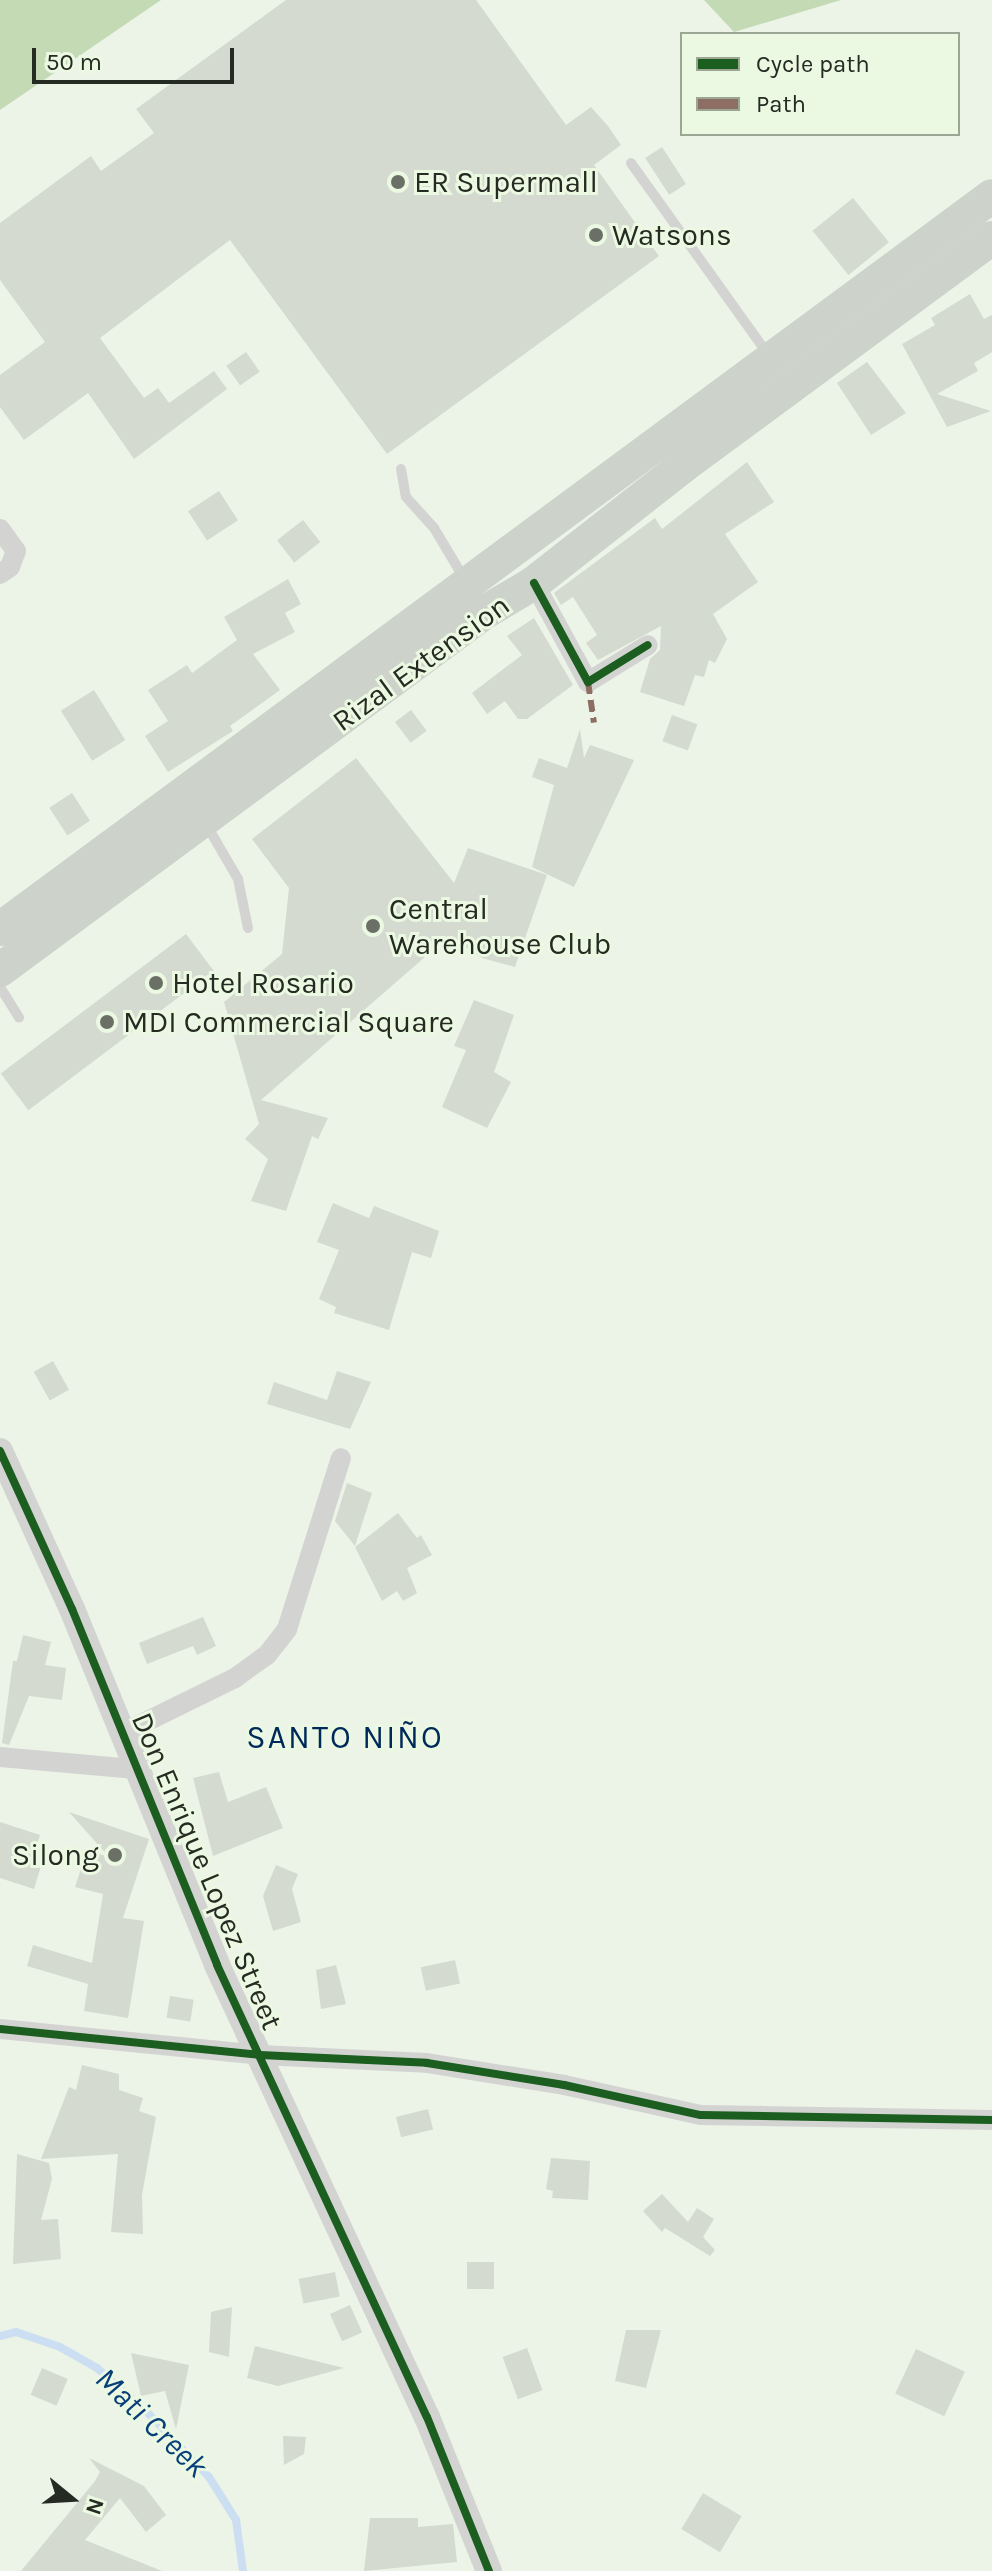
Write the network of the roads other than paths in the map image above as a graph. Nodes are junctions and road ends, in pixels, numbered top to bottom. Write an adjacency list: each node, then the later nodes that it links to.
1 (631, 163): 4 (lane)
2 (992, 196): 4 (main road, Rizal Extension)
3 (992, 238): 4 (main road, Rizal Extension)
4 (780, 373): 8 (main road, Rizal Extension); 9 (main road, Rizal Extension)
5 (401, 469): 9 (lane)
6 (0, 529): 7 (street)
7 (0, 574)
8 (534, 583): 9 (main road, Rizal Extension); 10 (street)
9 (477, 598): 11 (main road, Rizal Extension)
10 (648, 645)
11 (196, 806): 12 (main road, Rizal Extension); 13 (lane)
12 (164, 829): 14 (main road, Rizal Extension); 15 (main road, Rizal Extension)
13 (248, 928)
14 (0, 929)
15 (0, 970)
16 (0, 987): 17 (lane)
17 (19, 1018)
18 (0, 1451): 20 (street, Don Enrique Lopez Street)
19 (341, 1458): 20 (street)
20 (121, 1734): 22 (street, Don Enrique Lopez Street)
21 (0, 1757): 22 (street)
22 (135, 1769): 24 (street, Don Enrique Lopez Street)
23 (0, 2029): 24 (street)
24 (260, 2055): 25 (street); 26 (street, Don Enrique Lopez Street)
25 (992, 2120)
26 (489, 2571)

